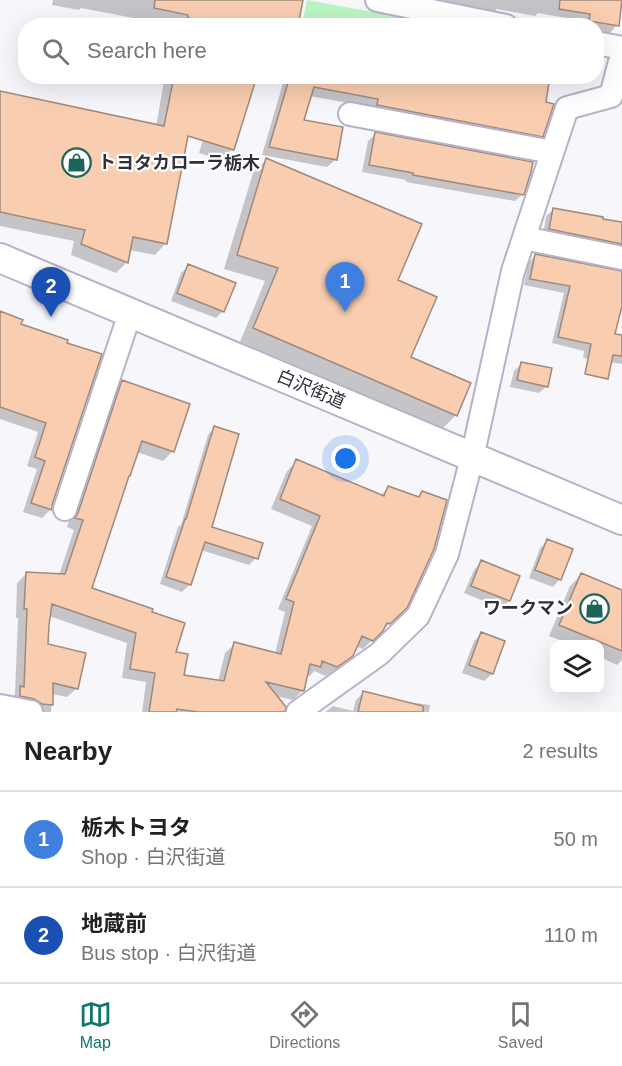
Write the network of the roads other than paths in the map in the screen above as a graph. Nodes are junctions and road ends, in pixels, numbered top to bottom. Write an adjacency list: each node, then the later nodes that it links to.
1 (376, 0): 2 (street)
2 (466, 18)
3 (604, 44): 4 (street)
4 (622, 48)
5 (622, 54): 7 (street)
6 (350, 114): 7 (street)
7 (552, 152): 8 (street)
8 (524, 238): 10 (street); 12 (street)
9 (0, 258): 11 (main road, 白沢街道)
10 (622, 258)
11 (130, 313): 12 (main road, 白沢街道); 13 (street)
12 (472, 458): 14 (main road, 白沢街道); 17 (street)
13 (65, 509)
14 (622, 520)
15 (0, 706): 16 (street)
16 (32, 712)
17 (298, 712)

